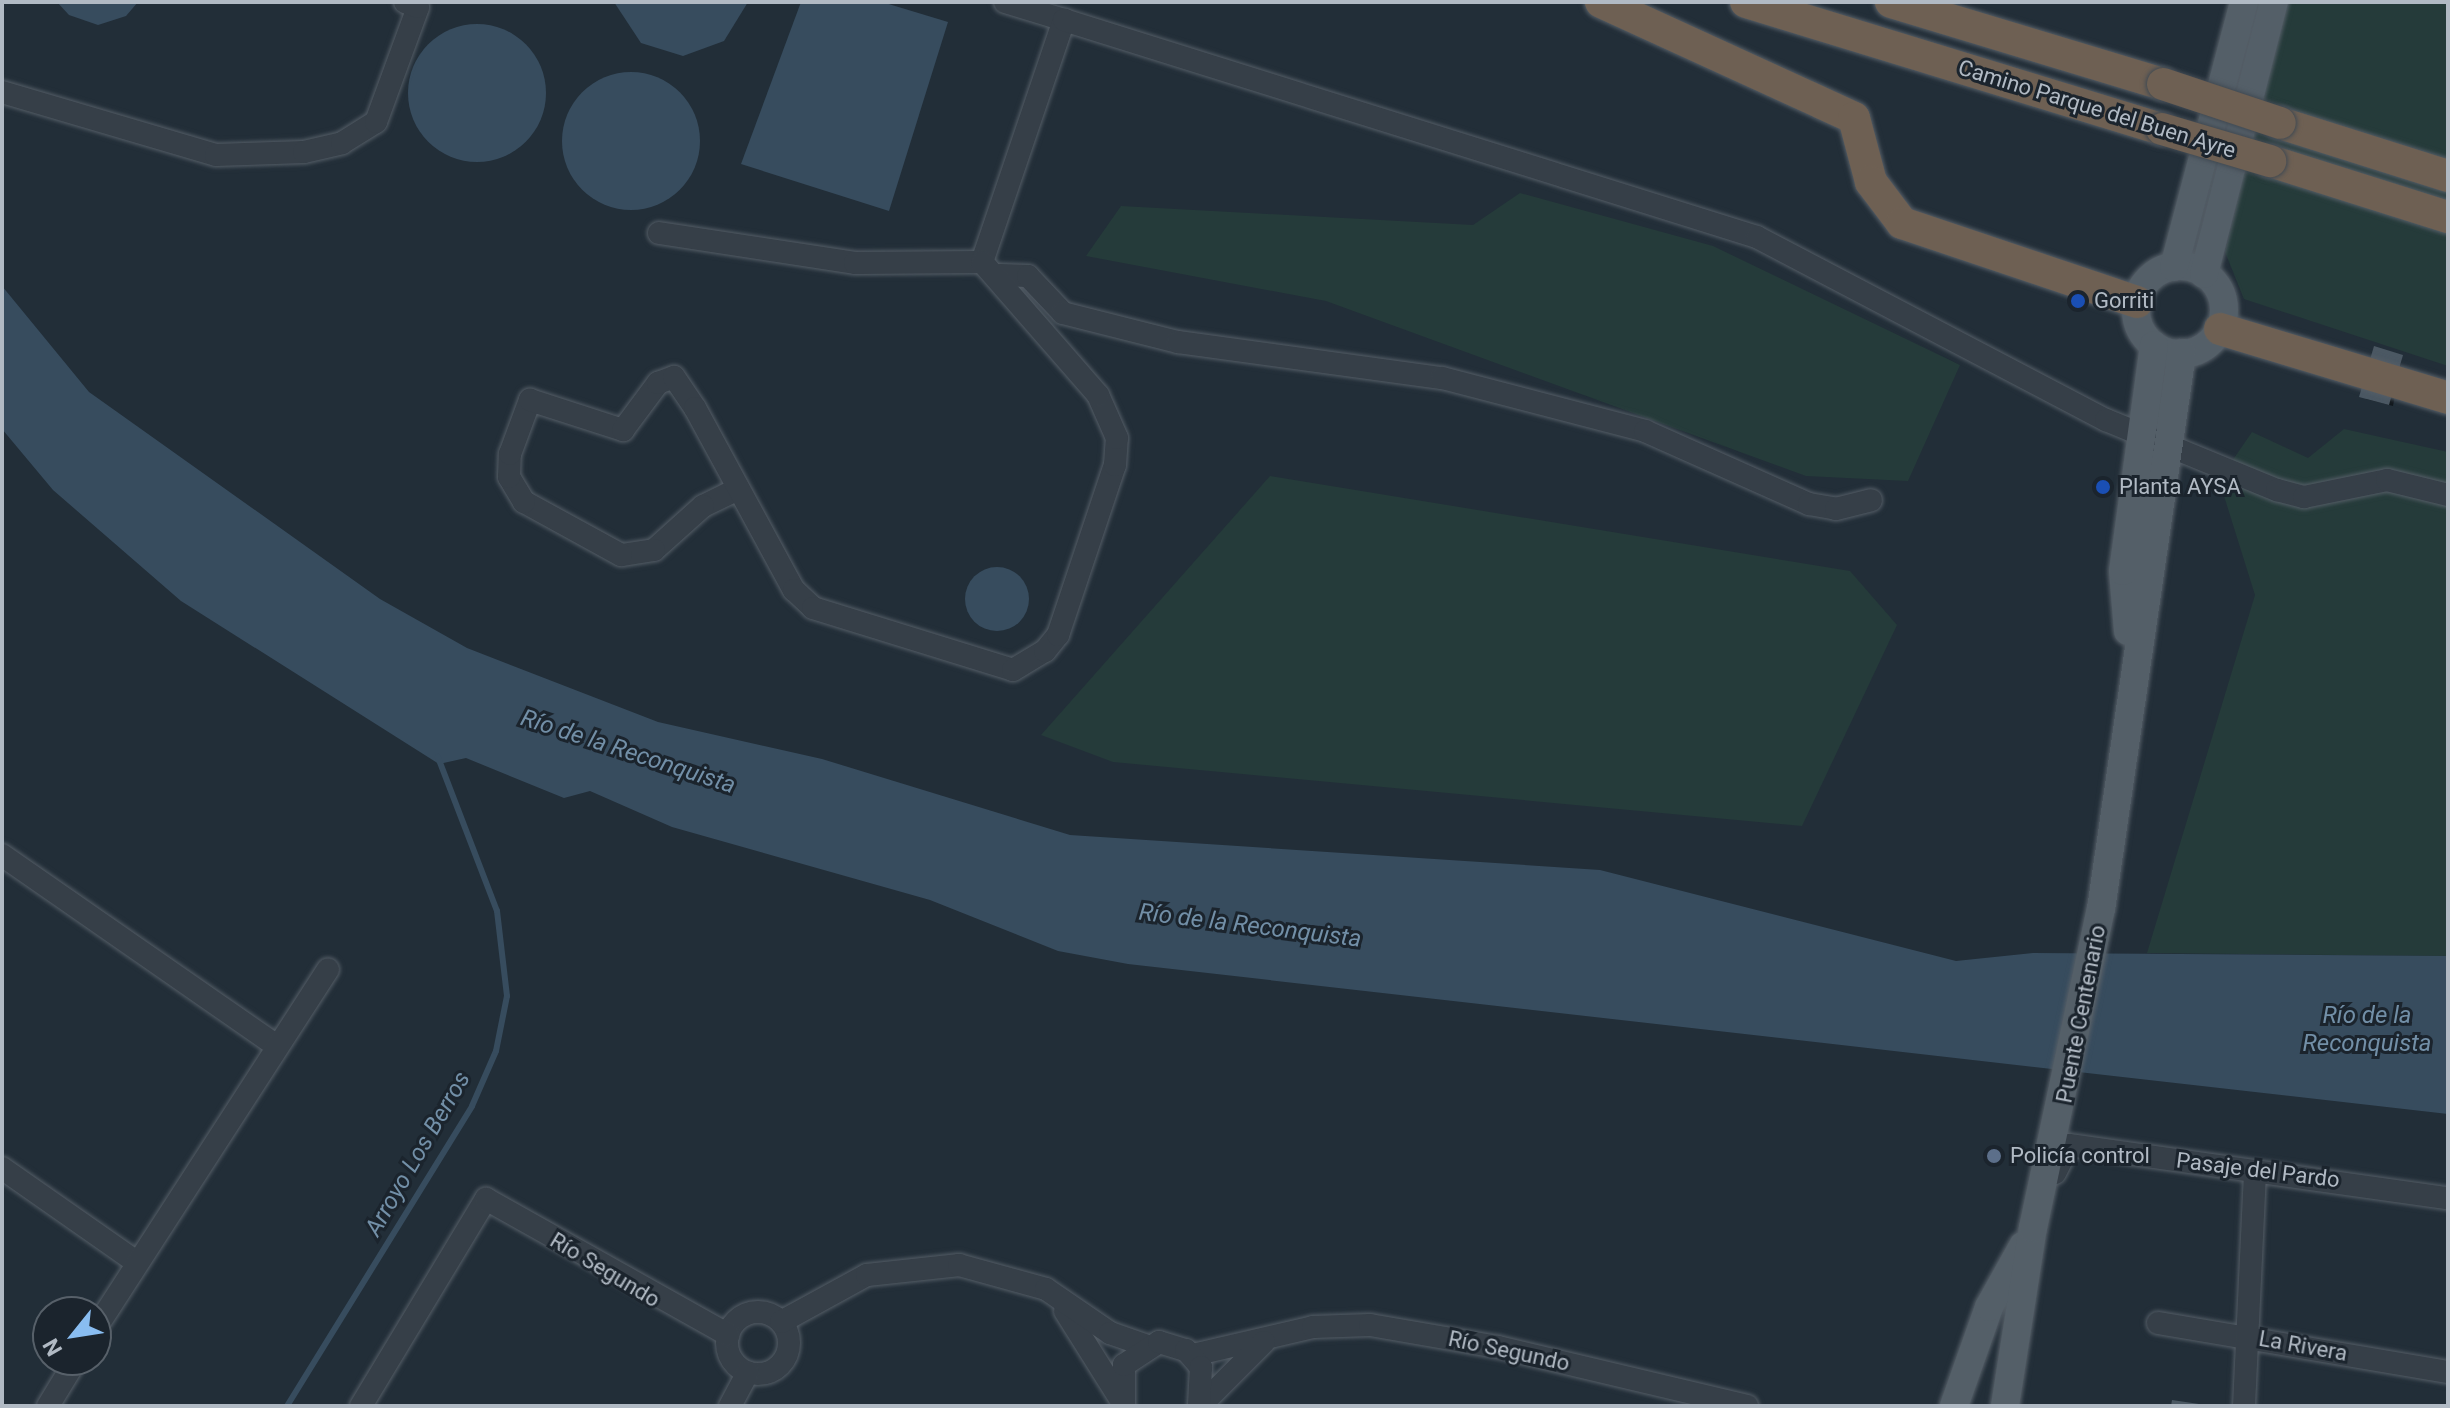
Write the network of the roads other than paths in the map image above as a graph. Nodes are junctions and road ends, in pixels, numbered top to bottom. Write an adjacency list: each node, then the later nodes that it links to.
1 (1005, 2): 8 (street)
2 (1601, 2): 16 (highway)
3 (1746, 2): 11 (highway, Camino Parque del Buen Ayre, bridge)
4 (1891, 2): 10 (highway, Camino Parque del Buen Ayre, bridge)
5 (2244, 2): 13 (main road)
6 (2274, 2): 15 (main road)
7 (414, 4): 9 (street)
8 (1064, 20): 14 (street); 21 (street)
9 (2, 92)
10 (2448, 176)
11 (2448, 217)
12 (659, 233): 14 (street)
13 (2174, 267): 15 (main road); 16 (main road)
14 (991, 268): 22 (street); 24 (street)
15 (2204, 274): 17 (main road)
16 (2137, 302): 18 (main road)
17 (2220, 329): 19 (main road); 20 (highway)
18 (2154, 345): 19 (main road); 21 (main road)
19 (2182, 353): 21 (main road)
20 (2448, 398)
21 (2155, 439): 23 (street); 31 (main road, Puente Centenario)
22 (738, 489): 22 (street)
23 (2448, 495)
24 (1871, 500)
25 (2, 855): 27 (street)
26 (328, 969): 27 (street)
27 (273, 1043): 32 (street)
28 (2, 1168): 32 (street)
29 (2255, 1171): 30 (street, Pasaje del Pardo); 31 (street, Pasaje del Pardo); 38 (street)
30 (2448, 1198)
31 (2033, 1228): 51 (main road); 52 (main road)
32 (136, 1262): 34 (street)
33 (1046, 1289): 35 (street); 40 (street); 48 (street)
34 (112, 1302)
35 (781, 1322): 37 (street); 42 (street)
36 (2158, 1323): 38 (street, La Rivera)
37 (728, 1335): 42 (street); 46 (street, Río Segundo)
38 (2249, 1336): 43 (street, La Rivera); 53 (street)
39 (1269, 1339): 41 (street, Río Segundo); 49 (street, Río Segundo); 50 (street, Río Segundo)
40 (1145, 1345): 41 (street); 48 (street)
41 (1193, 1355): 49 (street)
42 (748, 1372): 47 (street)
43 (2448, 1372)
44 (66, 1376): 45 (street)
45 (48, 1406)
46 (361, 1406)
47 (730, 1406)
48 (1124, 1406)
49 (1199, 1406)
50 (1747, 1406)
51 (1954, 1406)
52 (2005, 1406)
53 (2244, 1406)

